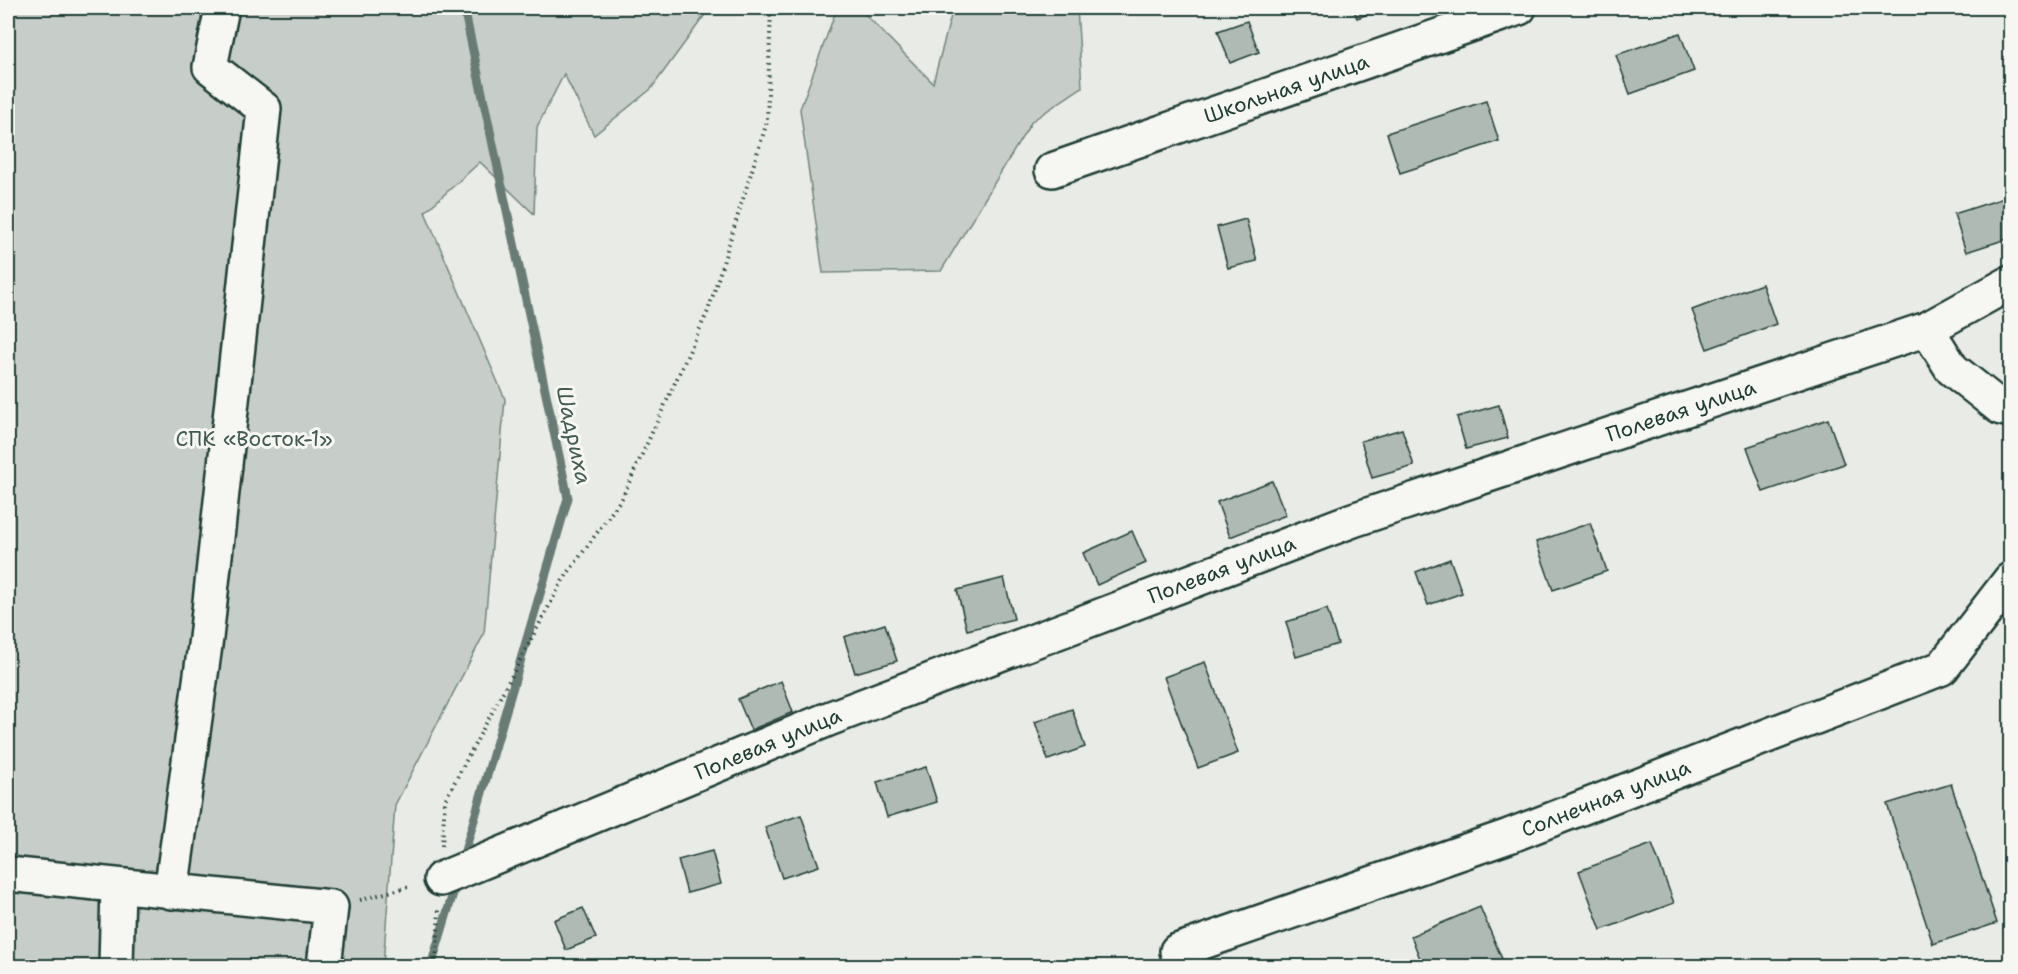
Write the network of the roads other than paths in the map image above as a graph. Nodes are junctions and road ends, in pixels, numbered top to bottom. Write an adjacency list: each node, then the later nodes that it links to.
1 (222, 8): 11 (street)
2 (1519, 8): 3 (street, Школьная улица)
3 (1052, 170)
4 (2010, 283): 5 (street, Полевая улица)
5 (1928, 329): 6 (street); 9 (street, Полевая улица)
6 (2010, 410)
7 (2010, 580): 14 (street, Солнечная улица)
8 (8, 874): 10 (street)
9 (441, 879)
10 (118, 886): 11 (street); 12 (street)
11 (171, 892): 13 (street)
12 (116, 966)
13 (324, 966)
14 (1182, 966)

